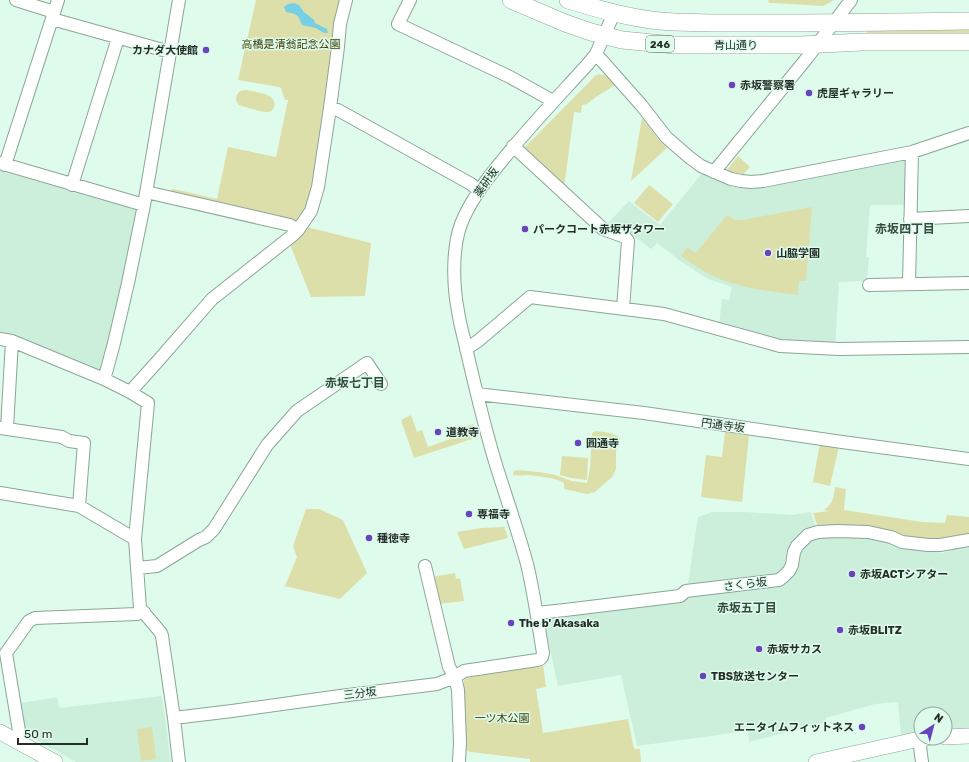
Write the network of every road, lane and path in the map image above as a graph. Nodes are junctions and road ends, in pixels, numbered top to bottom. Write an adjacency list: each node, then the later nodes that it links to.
1 (16, 0): 10 (street)
2 (58, 0): 10 (street)
3 (179, 0): 17 (street)
4 (346, 0): 19 (street)
5 (410, 0): 18 (street)
6 (511, 0): 16 (highway, 青山通り / 246)
7 (568, 0): 9 (highway, 青山通り / 246)
8 (851, 0): 12 (street)
9 (614, 13): 12 (highway, 青山通り / 246); 16 (street, 薬研坂)
10 (53, 15): 13 (street); 23 (street)
11 (969, 21): 12 (highway, 青山通り / 246)
12 (834, 22): 15 (street)
13 (118, 38): 17 (street); 25 (street)
14 (969, 42): 15 (highway, 青山通り / 246)
15 (817, 44): 16 (highway, 青山通り / 246); 24 (street)
16 (600, 46): 18 (street, 薬研坂); 24 (street)
17 (170, 52): 27 (street)
18 (553, 102): 21 (street, 薬研坂)
19 (330, 108): 26 (street); 31 (street)
20 (969, 133): 22 (street)
21 (513, 146): 26 (street, 薬研坂); 35 (street)
22 (912, 152): 24 (street); 30 (street)
23 (3, 164): 25 (street)
24 (714, 172)
25 (72, 185): 28 (street)
26 (479, 191): 39 (street, 薬研坂)
27 (146, 192): 28 (street); 31 (street)
28 (144, 205): 40 (street)
29 (969, 216): 30 (street)
30 (910, 219): 33 (street)
31 (298, 230): 42 (street)
32 (969, 283): 33 (street)
33 (909, 284): 34 (street)
34 (869, 285)
35 (623, 309): 38 (street); 39 (street)
36 (0, 339): 37 (street)
37 (12, 341): 40 (street); 44 (street)
38 (969, 347)
39 (466, 348): 43 (street, 薬研坂)
40 (104, 379): 42 (street)
41 (381, 384): 51 (street)
42 (130, 392): 48 (street)
43 (477, 394): 45 (street, 円通寺坂); 53 (street, 薬研坂)
44 (4, 428): 47 (street)
45 (969, 459)
46 (0, 493): 47 (street)
47 (79, 506): 48 (street)
48 (135, 539): 51 (street)
49 (969, 540): 53 (street, さくら坂)
50 (425, 566): 55 (street)
51 (137, 568): 52 (street)
52 (144, 612): 56 (street); 61 (street)
53 (537, 613): 54 (street, 薬研坂)
54 (542, 657): 55 (street, 三分坂)
55 (455, 677): 56 (street, 三分坂); 65 (street)
56 (174, 718): 64 (street)
57 (0, 732): 61 (main road)
58 (969, 736): 59 (main road)
59 (953, 737)
60 (913, 741): 66 (main road)
61 (21, 743): 63 (main road)
62 (923, 746): 67 (street)
63 (55, 762)
64 (179, 762)
65 (459, 762)
66 (816, 762)
67 (922, 762)

